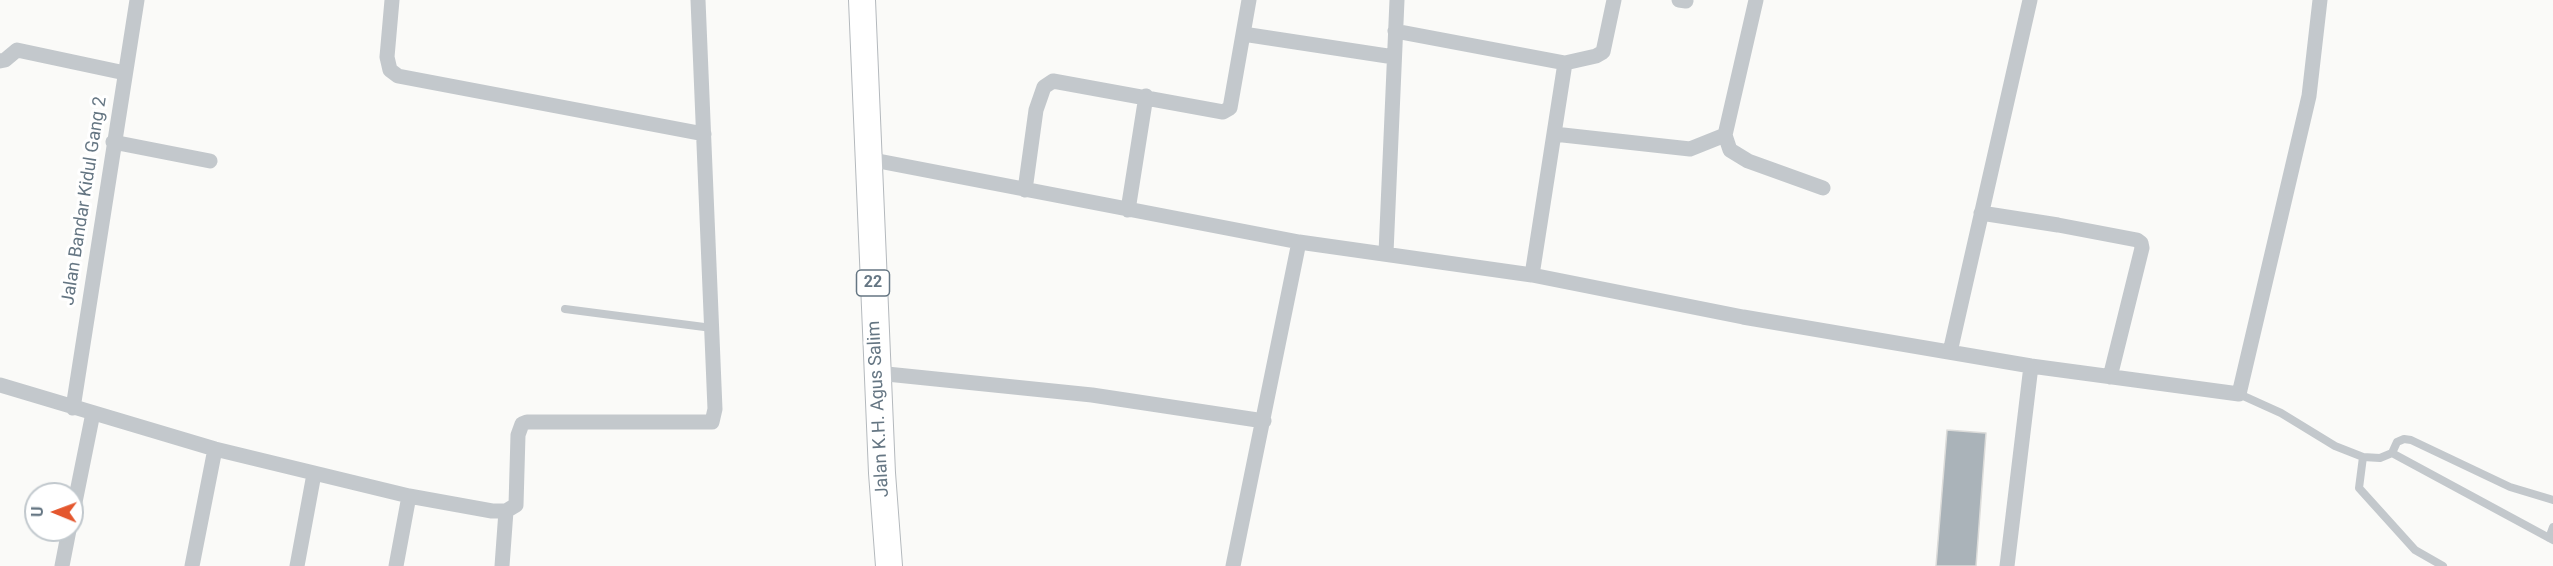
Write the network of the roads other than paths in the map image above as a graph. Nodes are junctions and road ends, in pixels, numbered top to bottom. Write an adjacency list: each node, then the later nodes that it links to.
1 (137, 0): 16 (street, Jalan Bandar Kidul Gang 2)
2 (392, 0): 18 (street)
3 (698, 0): 18 (street)
4 (862, 0): 22 (highway, Jalan K.H. Agus Salim / 22)
5 (1249, 0): 12 (street)
6 (1397, 0): 11 (street)
7 (1614, 0): 15 (street)
8 (1756, 0): 20 (street)
9 (2030, 0): 27 (street)
10 (2320, 0): 38 (street)
11 (1395, 31): 13 (street); 15 (street)
12 (1242, 34): 13 (street); 17 (street)
13 (1394, 57): 29 (street)
14 (0, 61): 16 (street)
15 (1565, 63): 19 (street)
16 (125, 73): 21 (street, Jalan Bandar Kidul Gang 2)
17 (1146, 96): 25 (street); 26 (street)
18 (704, 134): 32 (street)
19 (1554, 134): 20 (street); 30 (street)
20 (1725, 135): 24 (street)
21 (113, 142): 23 (street); 39 (street, Jalan Bandar Kidul Gang 2)
22 (868, 159): 25 (street); 35 (highway, Jalan K.H. Agus Salim / 22)
23 (210, 160)
24 (1823, 188)
25 (1025, 190): 26 (street)
26 (1128, 210): 28 (street)
27 (1981, 213): 33 (street); 36 (street)
28 (1299, 242): 29 (street); 41 (street)
29 (1386, 253): 30 (street)
30 (1532, 275): 33 (street)
31 (565, 309): 32 (lane)
32 (712, 328): 49 (street)
33 (1950, 352): 34 (street)
34 (2031, 366): 36 (street); 60 (street)
35 (877, 374): 41 (street); 58 (highway, Jalan K.H. Agus Salim / 22)
36 (2110, 377): 38 (street)
37 (0, 385): 39 (street)
38 (2240, 394): 44 (lane)
39 (73, 408): 40 (street)
40 (93, 413): 42 (street); 46 (street)
41 (1263, 421): 59 (street)
42 (215, 449): 45 (street); 54 (street)
43 (2392, 453): 44 (lane); 48 (lane); 51 (lane)
44 (2363, 457): 61 (lane)
45 (314, 474): 47 (street); 55 (street)
46 (79, 482)
47 (409, 496): 49 (street); 56 (street)
48 (2553, 500)
49 (506, 511): 57 (street)
50 (2553, 527): 51 (lane)
51 (2551, 539)
52 (67, 542): 53 (street)
53 (62, 566)
54 (192, 566)
55 (297, 566)
56 (396, 566)
57 (502, 566)
58 (889, 566)
59 (1233, 566)
60 (2007, 566)
61 (2443, 566)

